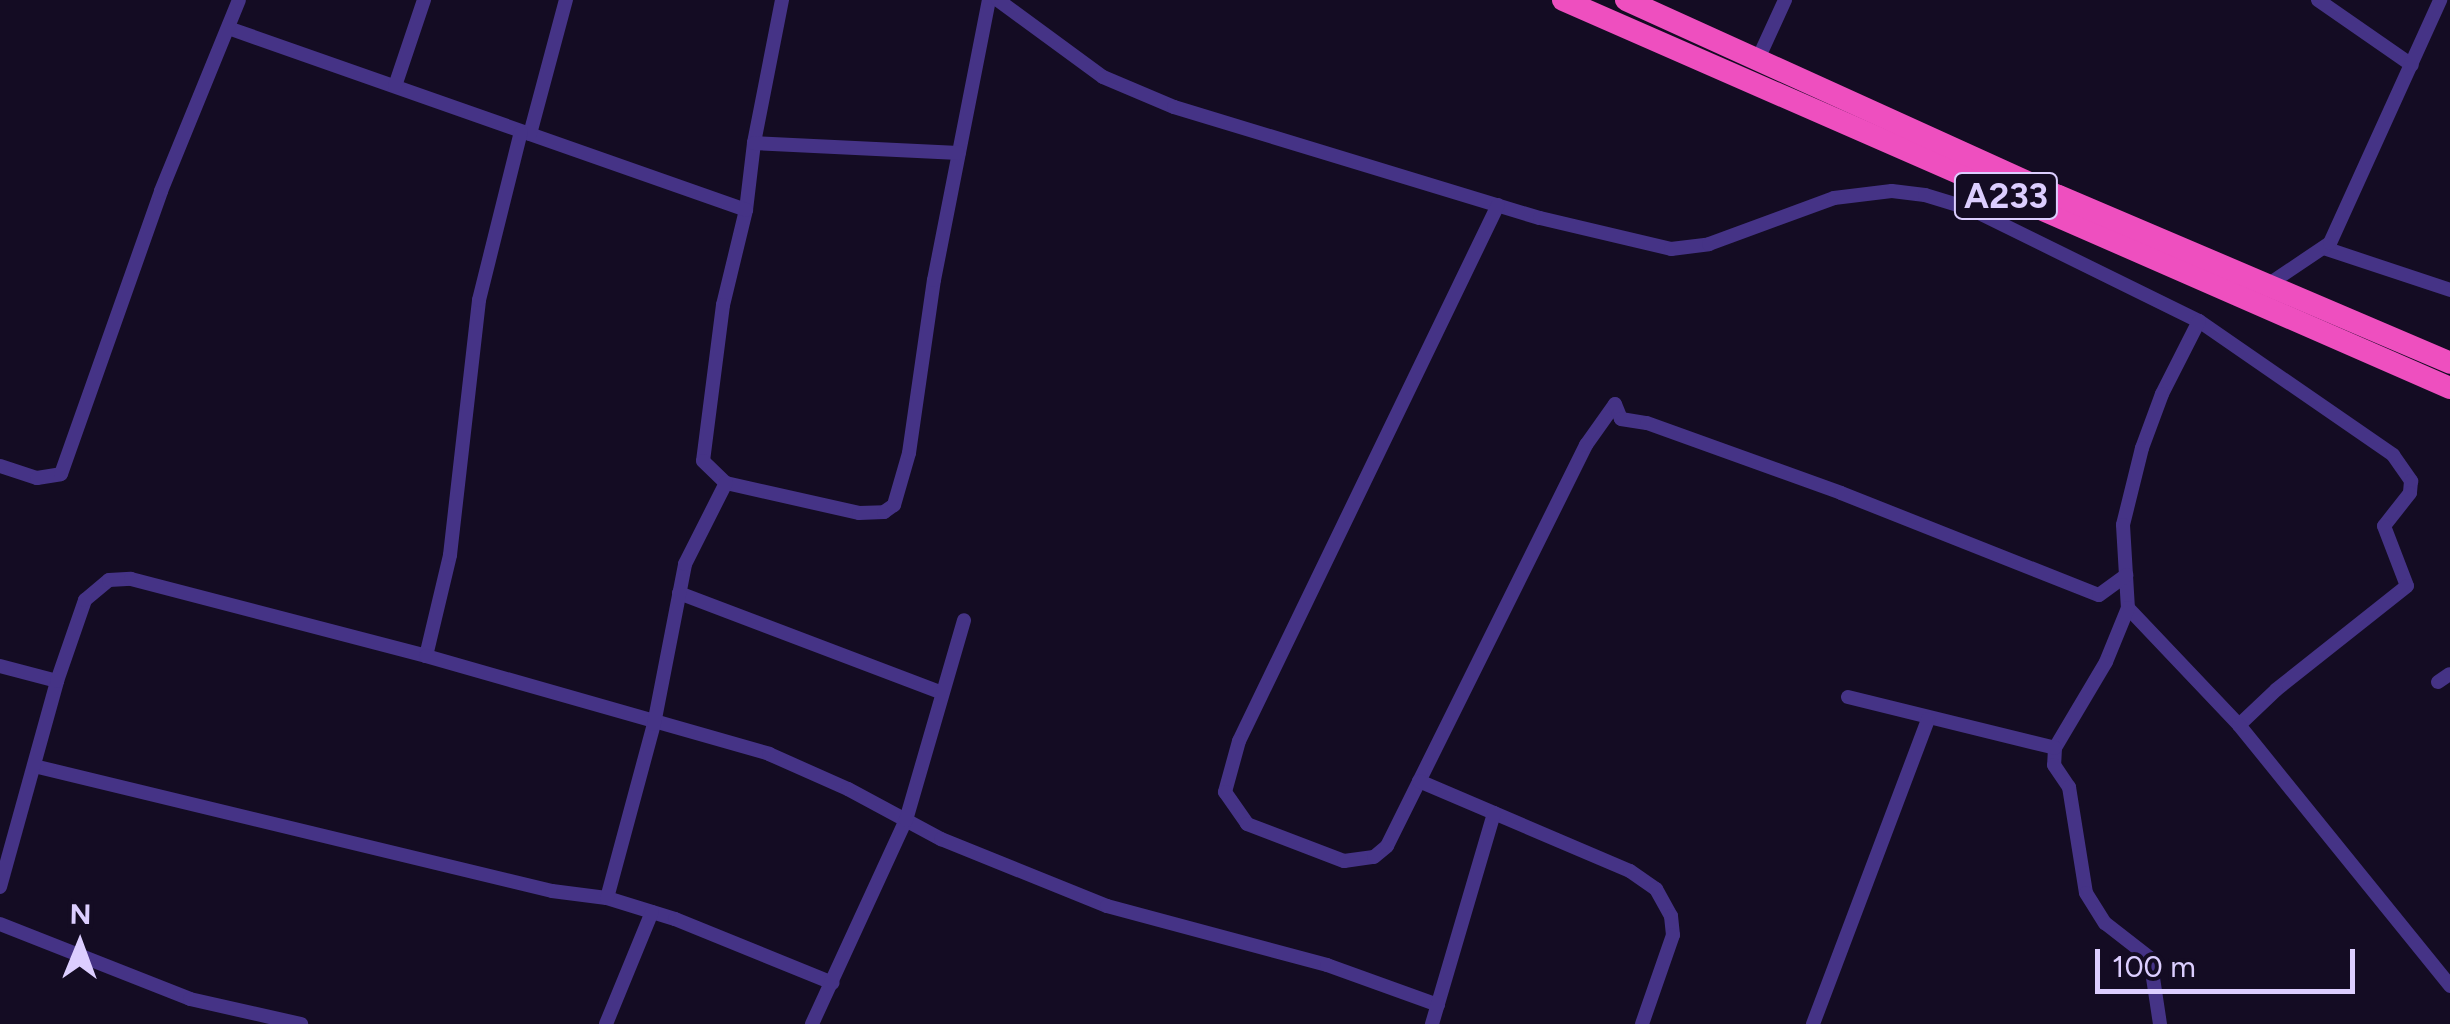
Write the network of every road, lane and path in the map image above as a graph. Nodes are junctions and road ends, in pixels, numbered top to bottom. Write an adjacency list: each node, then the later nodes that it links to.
1 (239, 0): 12 (street)
2 (424, 0): 15 (street)
3 (566, 0): 16 (street)
4 (782, 0): 17 (street)
5 (989, 0): 18 (street)
6 (998, 0): 19 (street)
7 (1562, 0): 22 (highway, A233)
8 (1626, 0): 13 (highway, A233)
9 (1784, 0): 13 (street)
10 (2318, 0): 14 (street)
11 (2440, 0): 14 (street)
12 (231, 28): 15 (street); 28 (street)
13 (1758, 59): 22 (highway, A233)
14 (2412, 66): 21 (street)
15 (395, 86): 16 (street)
16 (526, 133): 20 (street); 34 (street)
17 (754, 143): 18 (street); 20 (street)
18 (958, 153): 29 (street)
19 (1498, 205): 25 (street); 44 (street)
20 (746, 210): 29 (street)
21 (2324, 248): 23 (street); 24 (street)
22 (2178, 260): 23 (highway, A233); 27 (highway, A233)
23 (2266, 286): 26 (highway, A233)
24 (2450, 290)
25 (2199, 321): 30 (street); 41 (street)
26 (2450, 363)
27 (2450, 388)
28 (0, 466)
29 (726, 483): 31 (street)
30 (2127, 576): 32 (street); 44 (street)
31 (679, 593): 37 (street); 40 (street)
32 (2128, 608): 41 (street); 42 (street)
33 (964, 620): 37 (street)
34 (426, 656): 36 (street); 40 (street)
35 (0, 666): 36 (street)
36 (56, 681): 43 (street)
37 (940, 692): 46 (street)
38 (1848, 697): 39 (street)
39 (1928, 719): 42 (street); 59 (street)
40 (654, 724): 46 (street); 48 (street)
41 (2239, 726): 52 (street)
42 (2054, 748): 60 (street)
43 (34, 766): 47 (street); 48 (street)
44 (1419, 781): 45 (street)
45 (1494, 813): 53 (street); 58 (street)
46 (906, 820): 51 (street); 53 (street)
47 (0, 887)
48 (608, 898): 49 (street)
49 (652, 912): 51 (street); 55 (street)
50 (0, 924): 54 (street)
51 (833, 983): 56 (street)
52 (2450, 986)
53 (1438, 1005): 57 (street)
54 (301, 1024)
55 (606, 1024)
56 (812, 1024)
57 (1432, 1024)
58 (1642, 1024)
59 (1812, 1024)
60 (2160, 1024)

